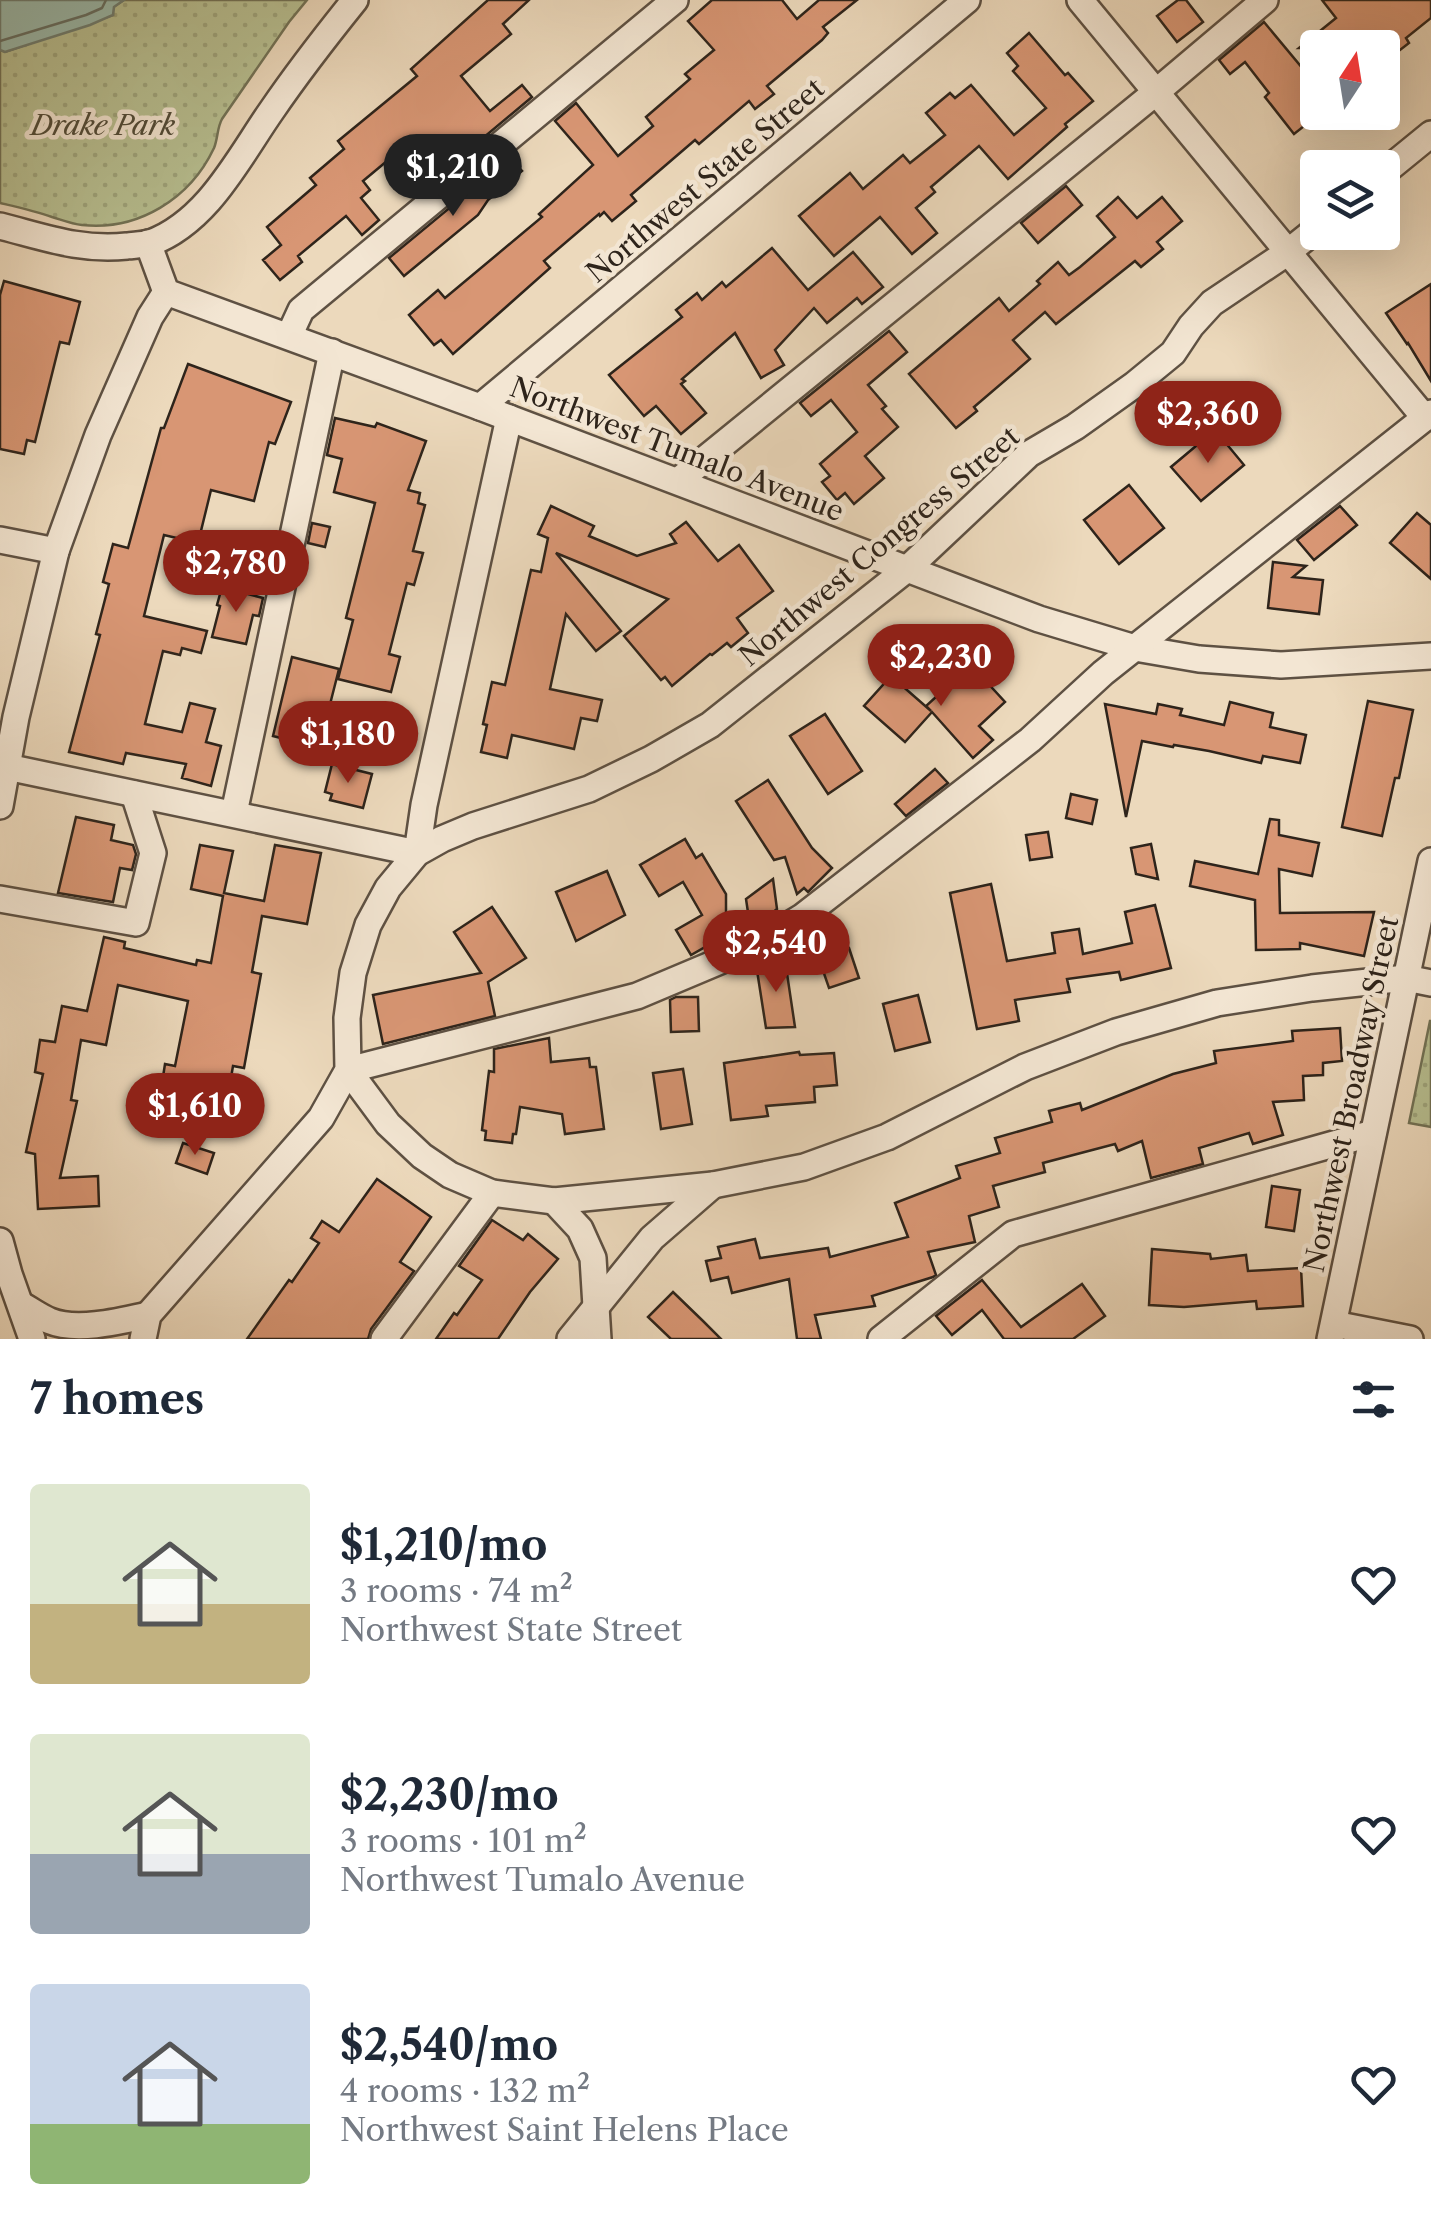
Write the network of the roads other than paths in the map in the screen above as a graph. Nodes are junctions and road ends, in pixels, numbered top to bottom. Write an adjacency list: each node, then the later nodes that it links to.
1 (355, 0): 11 (street)
2 (676, 0): 14 (street)
3 (967, 0): 16 (street, Northwest State Street)
4 (1080, 0): 6 (street)
5 (1266, 0): 6 (street)
6 (1155, 93): 12 (street); 19 (street)
7 (1431, 134): 8 (street)
8 (1400, 159)
9 (0, 226): 11 (street)
10 (1300, 242): 12 (street, Northwest Congress Street)
11 (148, 244): 13 (street)
12 (1288, 252): 17 (street); 22 (street, Northwest Congress Street)
13 (166, 292): 14 (street, Northwest Tumalo Avenue); 21 (street)
14 (289, 336): 15 (street, Northwest Tumalo Avenue)
15 (332, 352): 16 (street, Northwest Tumalo Avenue); 29 (street)
16 (480, 407): 18 (street, Northwest Tumalo Avenue)
17 (1428, 416): 23 (street)
18 (509, 418): 19 (street, Northwest Tumalo Avenue); 30 (street)
19 (678, 481): 22 (street, Northwest Tumalo Avenue)
20 (0, 540): 21 (street)
21 (56, 551): 25 (street)
22 (907, 569): 23 (street, Northwest Tumalo Avenue); 30 (street, Northwest Congress Street)
23 (1136, 648): 24 (street, Northwest Tumalo Avenue); 34 (street)
24 (1431, 656)
25 (8, 715): 26 (street)
26 (7, 767): 27 (street); 28 (street)
27 (134, 794): 29 (street); 32 (street)
28 (0, 806)
29 (234, 813): 30 (street)
30 (417, 853): 34 (street, Northwest Congress Street)
31 (1431, 861): 33 (street, Northwest Broadway Street)
32 (0, 899)
33 (1418, 981): 35 (street, Northwest Broadway Street); 36 (street)
34 (348, 1070): 37 (street); 42 (street)
35 (1373, 1132): 43 (street, Northwest Broadway Street); 48 (street)
36 (713, 1185): 38 (street); 40 (street)
37 (492, 1193): 38 (street); 45 (street)
38 (554, 1201): 40 (street)
39 (0, 1240): 41 (street)
40 (596, 1304): 46 (street); 47 (street)
41 (21, 1305): 42 (street); 44 (street)
42 (145, 1327)
43 (1332, 1332): 49 (street)
44 (32, 1339)
45 (384, 1339)
46 (570, 1339)
47 (598, 1339)
48 (881, 1339)
49 (1410, 1339)

